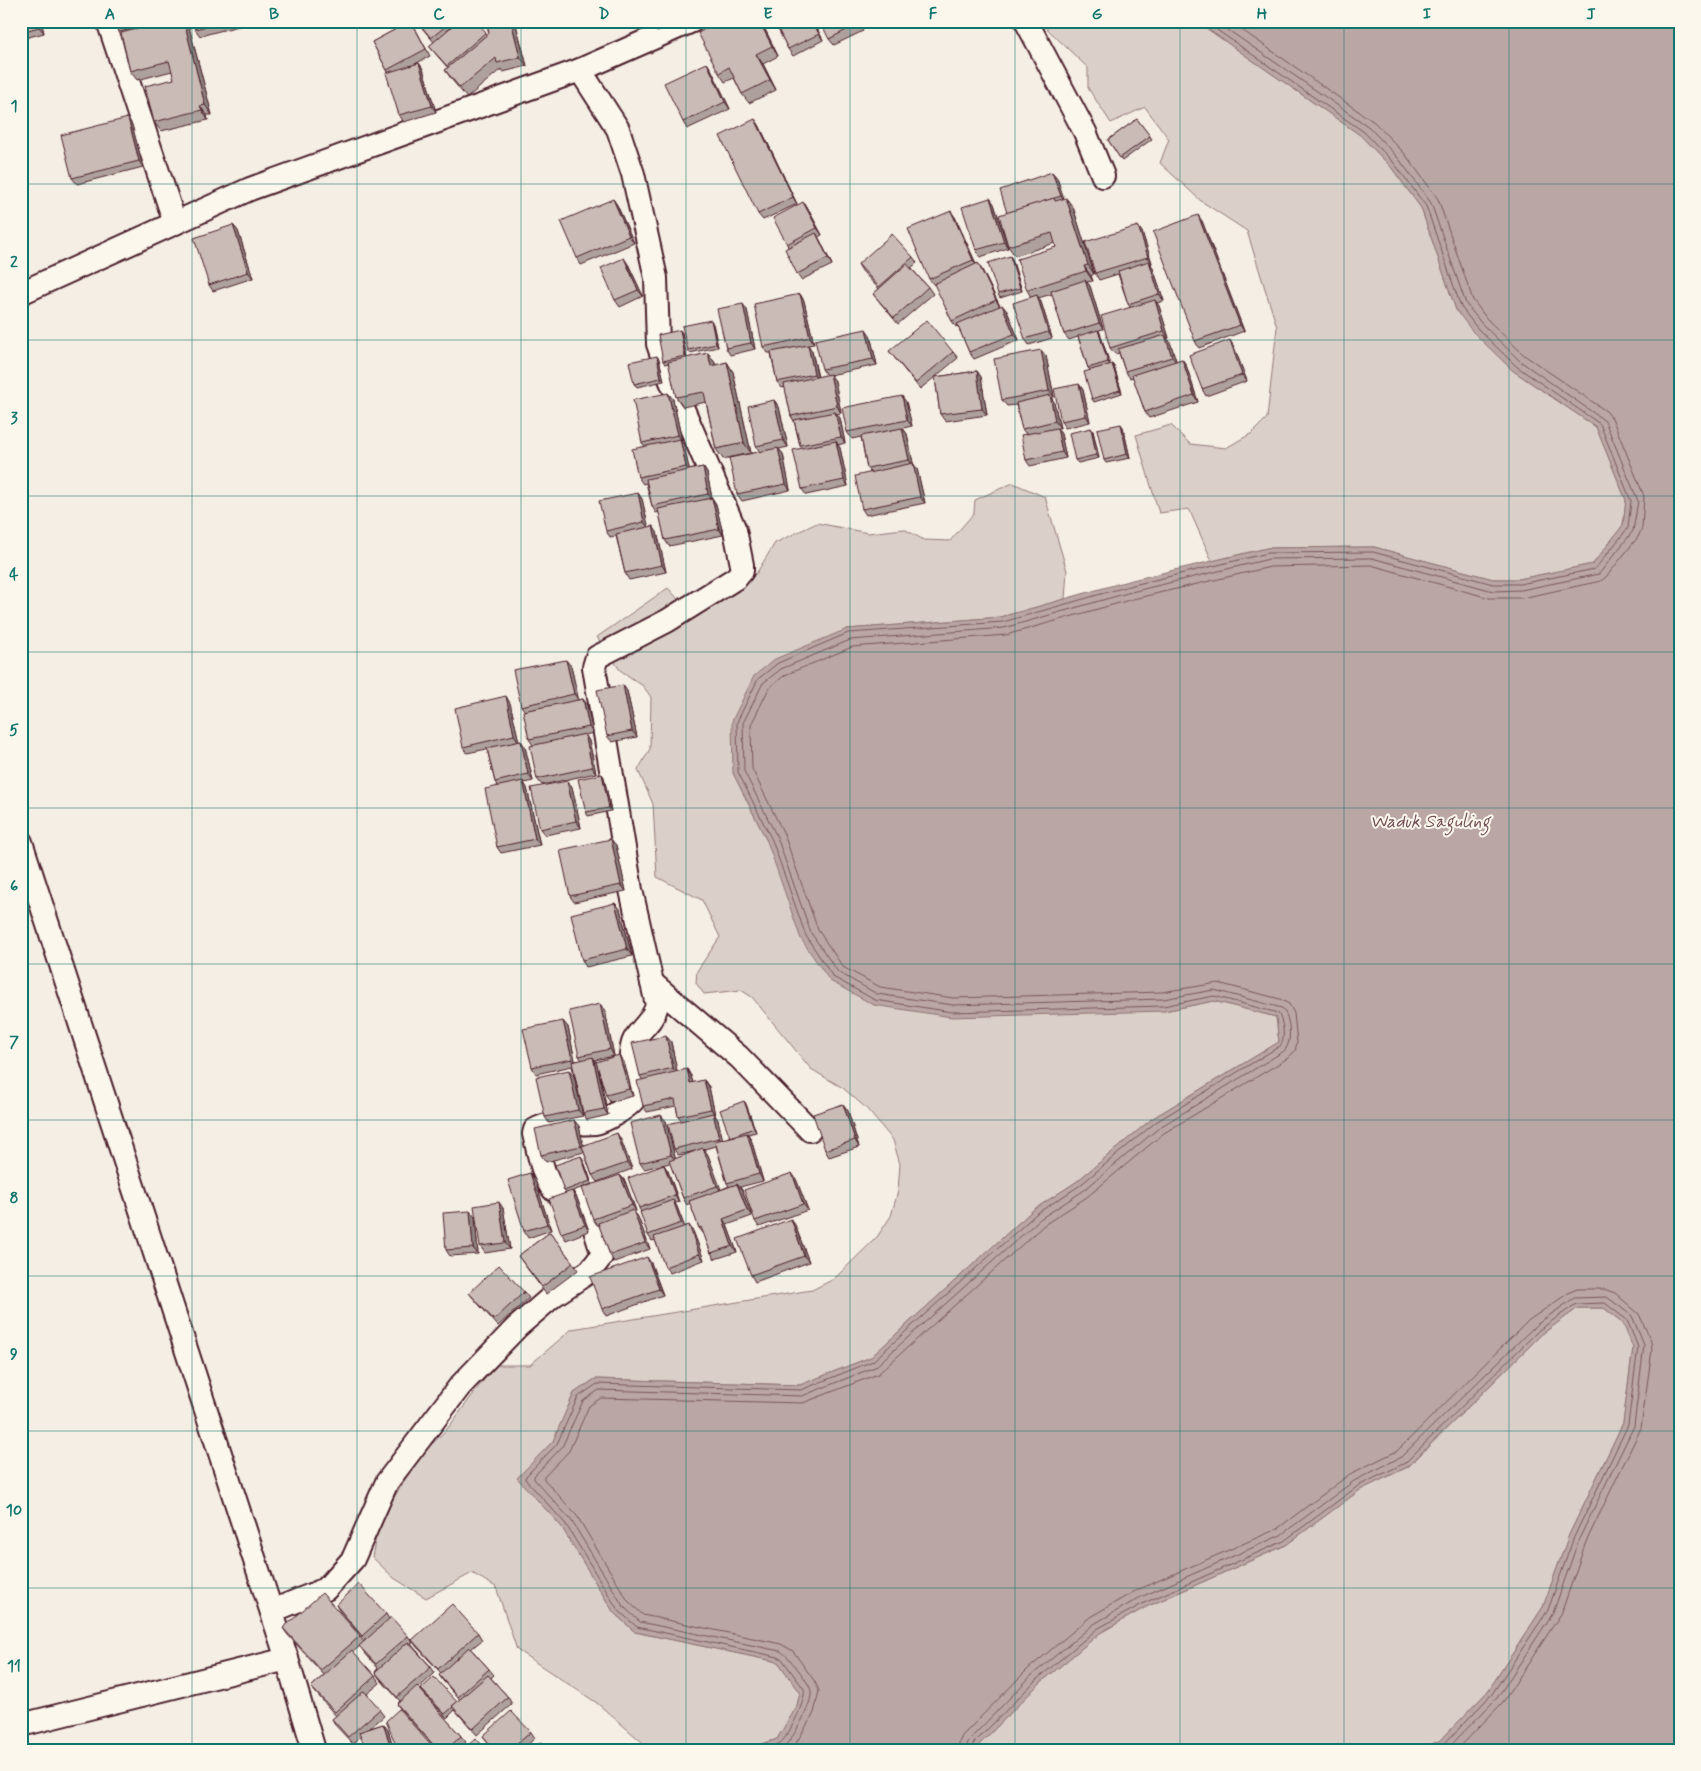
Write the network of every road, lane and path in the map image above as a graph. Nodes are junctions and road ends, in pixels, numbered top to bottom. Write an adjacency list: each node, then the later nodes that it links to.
1 (108, 21): 6 (street)
2 (692, 21): 4 (street)
3 (1026, 21): 5 (street)
4 (580, 70): 6 (street); 9 (street)
5 (1103, 176)
6 (175, 223): 7 (street)
7 (21, 293)
8 (21, 842): 11 (street)
9 (652, 983): 10 (street); 11 (street)
10 (810, 1130)
11 (272, 1611): 12 (street)
12 (287, 1659): 13 (street); 14 (street)
13 (21, 1724)
14 (314, 1750)

